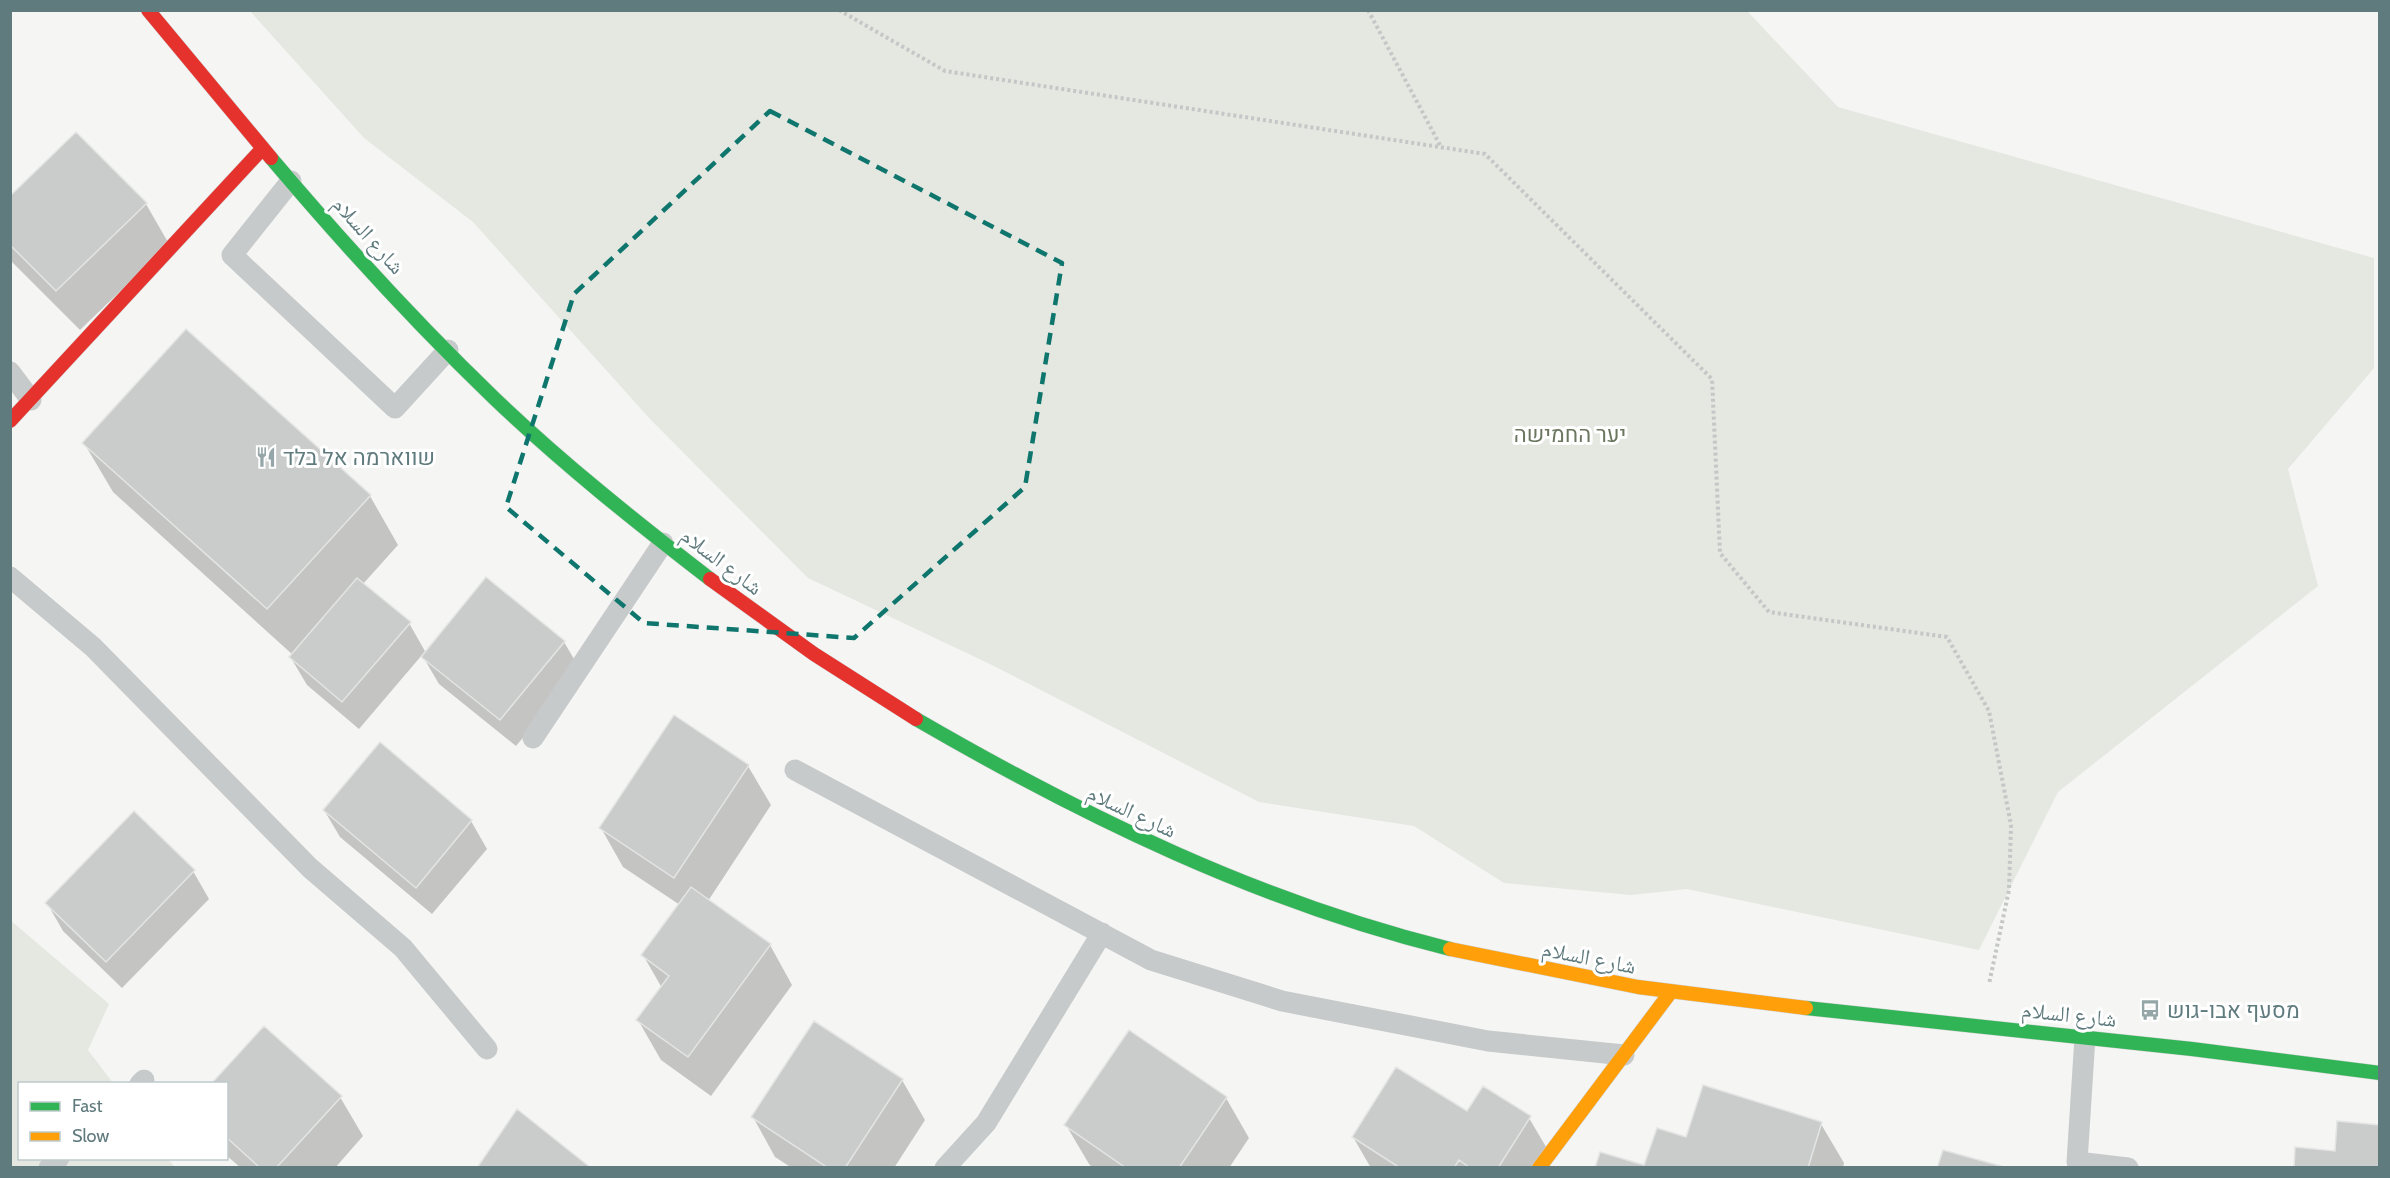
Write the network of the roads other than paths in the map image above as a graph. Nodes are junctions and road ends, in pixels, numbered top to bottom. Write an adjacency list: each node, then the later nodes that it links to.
1 (148, 10): 2 (main road, شارع السلام)
2 (262, 149): 3 (main road, شارع السلام); 6 (main road)
3 (291, 181): 4 (main road, شارع السلام); 4 (lane)
4 (447, 351): 8 (main road, شارع السلام)
5 (10, 372): 6 (lane)
6 (31, 400): 7 (main road)
7 (10, 421)
8 (663, 543): 10 (lane); 13 (main road, شارع السلام)
9 (10, 577): 15 (lane)
10 (533, 738)
11 (795, 770): 12 (lane)
12 (1102, 933): 16 (lane); 18 (lane)
13 (1670, 993): 14 (main road, شارع السلام); 16 (main road)
14 (2085, 1037): 17 (main road, شارع السلام); 20 (lane)
15 (487, 1049)
16 (1624, 1055): 19 (main road)
17 (2379, 1073)
18 (945, 1167)
19 (1539, 1167)
20 (2128, 1167)

